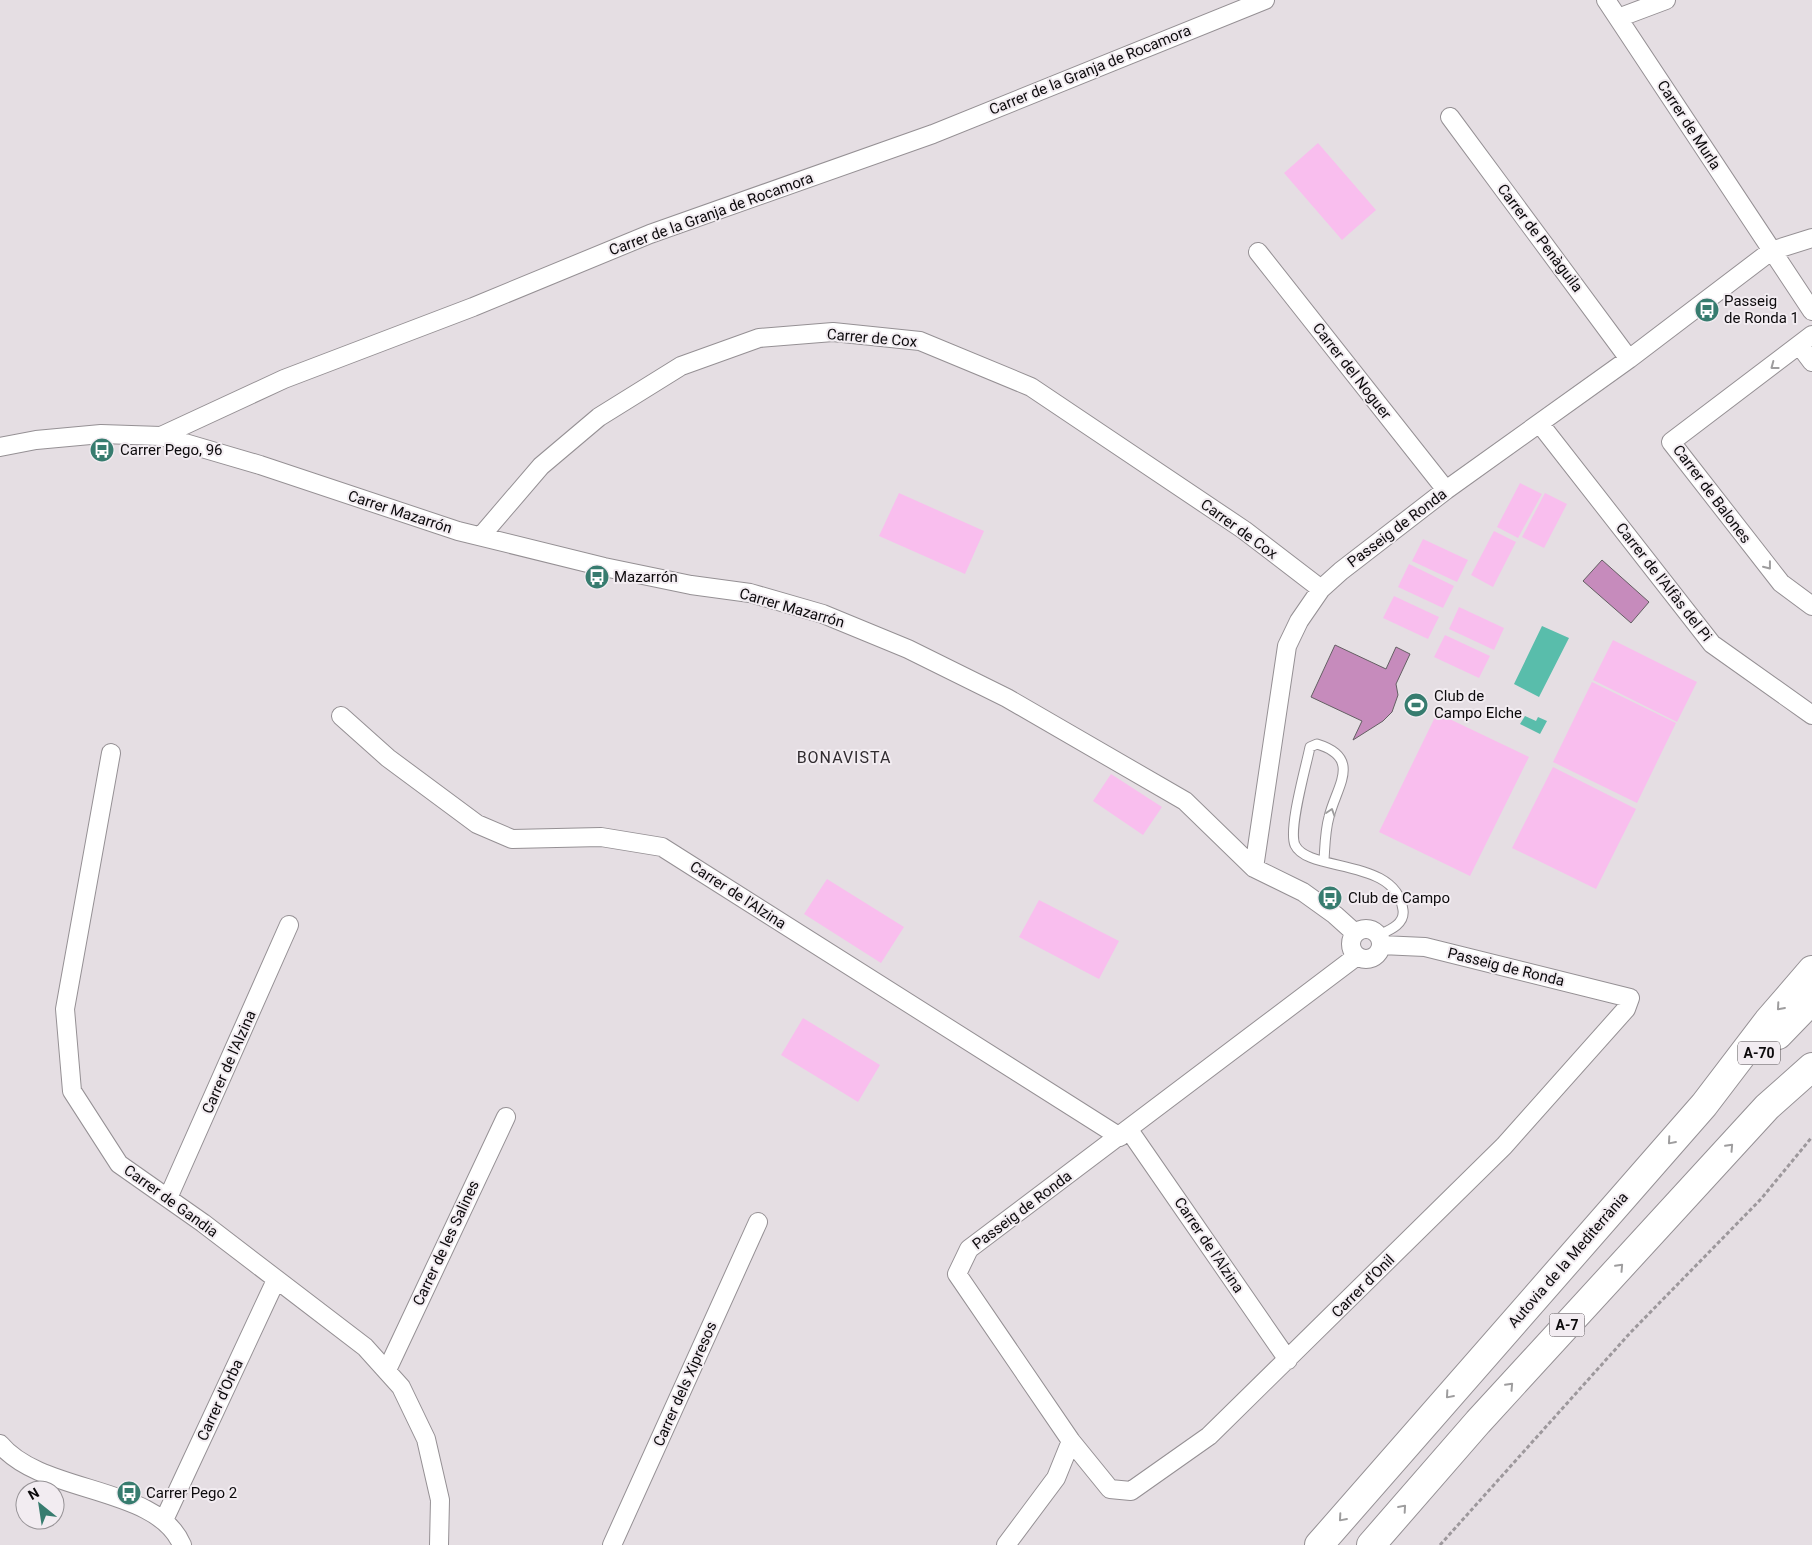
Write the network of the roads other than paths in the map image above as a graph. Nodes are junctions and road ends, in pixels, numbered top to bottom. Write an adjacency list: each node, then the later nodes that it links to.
1 (1264, 0): 14 (street, Carrer de la Granja de Rocamora)
2 (1606, 0): 4 (street, Carrer de Murla)
3 (1666, 0): 4 (street)
4 (1618, 18): 7 (street, Carrer de Murla)
5 (1450, 117): 11 (street, Carrer de Penàguila)
6 (1812, 238): 7 (street, Passeig de Ronda)
7 (1771, 251): 9 (street); 11 (street, Passeig de Ronda)
8 (1258, 252): 16 (street, Carrer del Noguer)
9 (1812, 311)
10 (1806, 341): 12 (street); 19 (street, Carrer de Balones, one-way to 19)
11 (1630, 359): 13 (street, Passeig de Ronda)
12 (1812, 362)
13 (1540, 424): 16 (street, Passeig de Ronda); 21 (street, Carrer de l'Alfàs del Pi)
14 (161, 436): 15 (street); 17 (street, Carrer Mazarrón)
15 (0, 447)
16 (1446, 490): 18 (street, Passeig de Ronda)
17 (481, 536): 18 (street, Carrer de Cox); 24 (street, Carrer Mazarrón)
18 (1321, 589): 24 (street, Passeig de Ronda)
19 (1812, 606)
20 (341, 716): 37 (street, Carrer de l'Alzina)
21 (1812, 716)
22 (111, 753): 38 (street, Carrer de Gandia)
23 (1324, 860): 23 (lane, one-way to 23); 27 (lane)
24 (1254, 868): 26 (street)
25 (289, 925): 38 (street, Carrer de l'Alzina)
26 (1355, 933): 27 (street); 28 (street)
27 (1380, 940): 28 (street); 30 (street, Passeig de Ronda)
28 (1357, 956): 37 (street, Passeig de Ronda)
29 (1812, 970): 34 (highway, Autovia de la Mediterrània / A-7, one-way to 34)
30 (1630, 998): 41 (street, Carrer d'Onil)
31 (1812, 1000): 34 (highway, A-70)
32 (1812, 1046): 35 (highway, A-70)
33 (1812, 1067): 35 (highway, A-7)
34 (1704, 1105): 50 (highway, Autovia de la Mediterrània / A-7, one-way to 50)
35 (1766, 1107): 51 (highway, A-7, one-way to 35)
36 (506, 1117): 42 (street, Carrer de les Salines)
37 (1125, 1133): 41 (street, Carrer de l'Alzina); 43 (street, Passeig de Ronda)
38 (168, 1198): 40 (street, Carrer de Gandia)
39 (758, 1222): 48 (street, Carrer dels Xipresos)
40 (276, 1280): 42 (street, Carrer de Gandia); 45 (street, Carrer d'Orba)
41 (1288, 1360): 43 (street, Carrer d'Onil)
42 (387, 1370): 47 (street, Carrer de Gandia)
43 (1072, 1441): 49 (street)
44 (0, 1444): 45 (street)
45 (164, 1520): 46 (street)
46 (182, 1545)
47 (439, 1545)
48 (612, 1545)
49 (1006, 1545)
50 (1319, 1545)
51 (1371, 1545)

